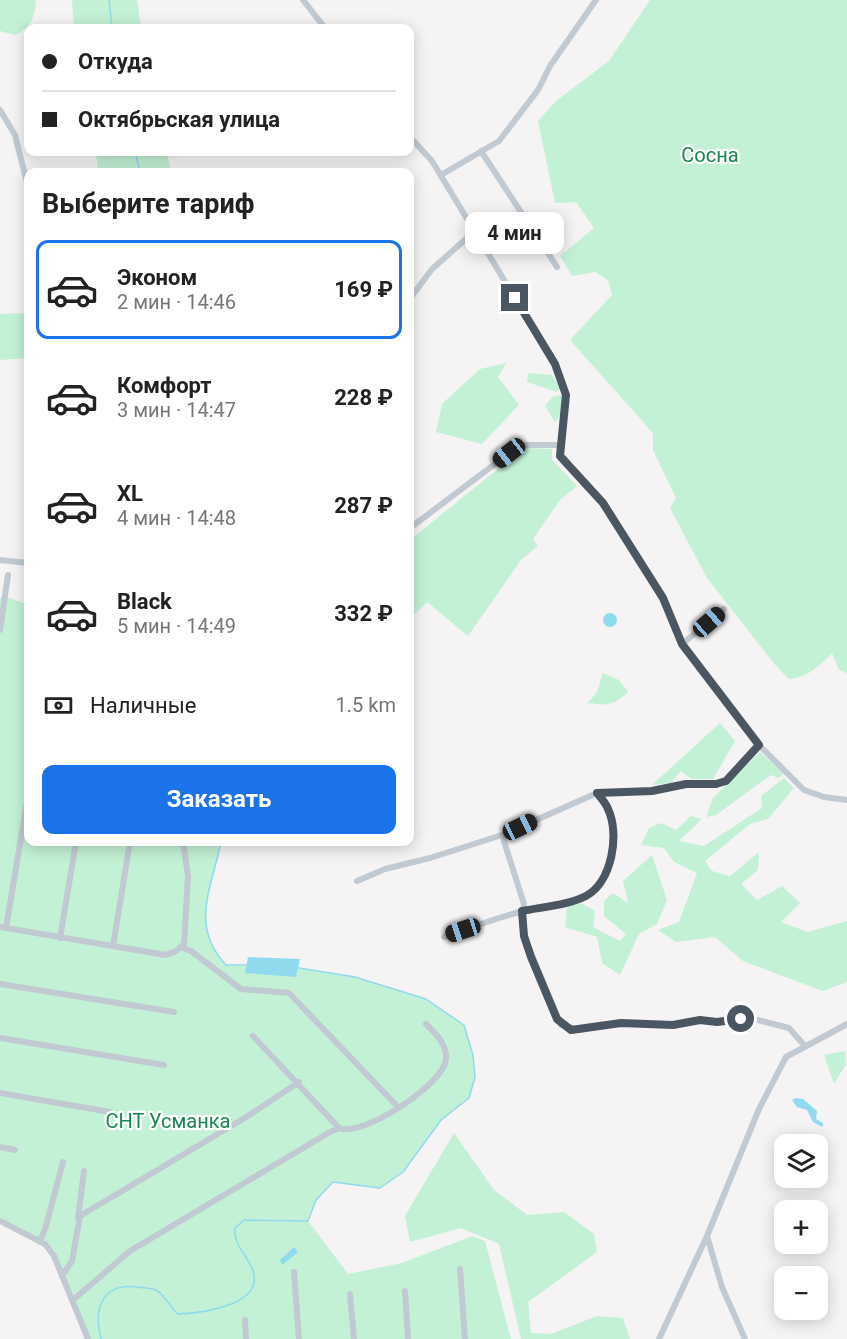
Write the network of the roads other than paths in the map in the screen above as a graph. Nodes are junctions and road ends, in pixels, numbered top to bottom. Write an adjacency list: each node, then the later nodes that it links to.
1 (303, 0): 3 (street)
2 (596, 0): 6 (street)
3 (322, 24)
4 (0, 110): 7 (street)
5 (414, 141): 8 (street)
6 (481, 151): 8 (street); 10 (street)
7 (24, 171)
8 (441, 175): 9 (street)
9 (475, 231): 11 (street); 12 (street)
10 (557, 267)
11 (414, 293)
12 (561, 445): 13 (street); 19 (street)
13 (414, 525)
14 (0, 560): 15 (street)
15 (24, 563)
16 (8, 575): 18 (street)
17 (724, 609): 19 (street)
18 (0, 630)
19 (682, 644): 20 (street)
20 (759, 745): 21 (street); 22 (street)
21 (597, 793): 24 (street); 29 (street)
22 (847, 800)
23 (24, 817): 30 (street)
24 (502, 835): 28 (street); 29 (street)
25 (75, 846): 32 (street)
26 (129, 846): 33 (street)
27 (183, 846): 34 (street)
28 (357, 881)
29 (522, 911): 31 (street); 41 (street)
30 (3, 927): 32 (street)
31 (444, 937)
32 (60, 938): 33 (street)
33 (113, 946): 34 (street)
34 (180, 947): 45 (street)
35 (0, 984): 36 (street)
36 (174, 1012)
37 (426, 1024): 45 (street)
38 (847, 1024): 41 (street)
39 (253, 1035): 43 (street)
40 (0, 1038): 42 (street)
41 (805, 1046): 54 (street)
42 (164, 1065)
43 (299, 1082): 47 (street); 52 (street)
44 (0, 1093): 46 (street)
45 (398, 1107): 47 (street)
46 (110, 1112)
47 (339, 1128): 61 (street)
48 (0, 1147): 49 (street)
49 (15, 1150)
50 (63, 1162): 55 (street)
51 (84, 1171): 52 (street)
52 (78, 1219): 58 (street)
53 (0, 1221): 55 (street)
54 (707, 1236): 69 (street); 70 (street)
55 (40, 1242): 58 (street)
56 (460, 1269): 68 (street)
57 (294, 1272): 65 (street)
58 (62, 1276): 61 (street)
59 (405, 1291): 67 (street)
60 (350, 1294): 66 (street)
61 (73, 1300): 63 (street)
62 (245, 1320): 64 (street)
63 (88, 1339)
64 (246, 1339)
65 (299, 1339)
66 (354, 1339)
67 (408, 1339)
68 (465, 1339)
69 (659, 1339)
70 (745, 1339)

